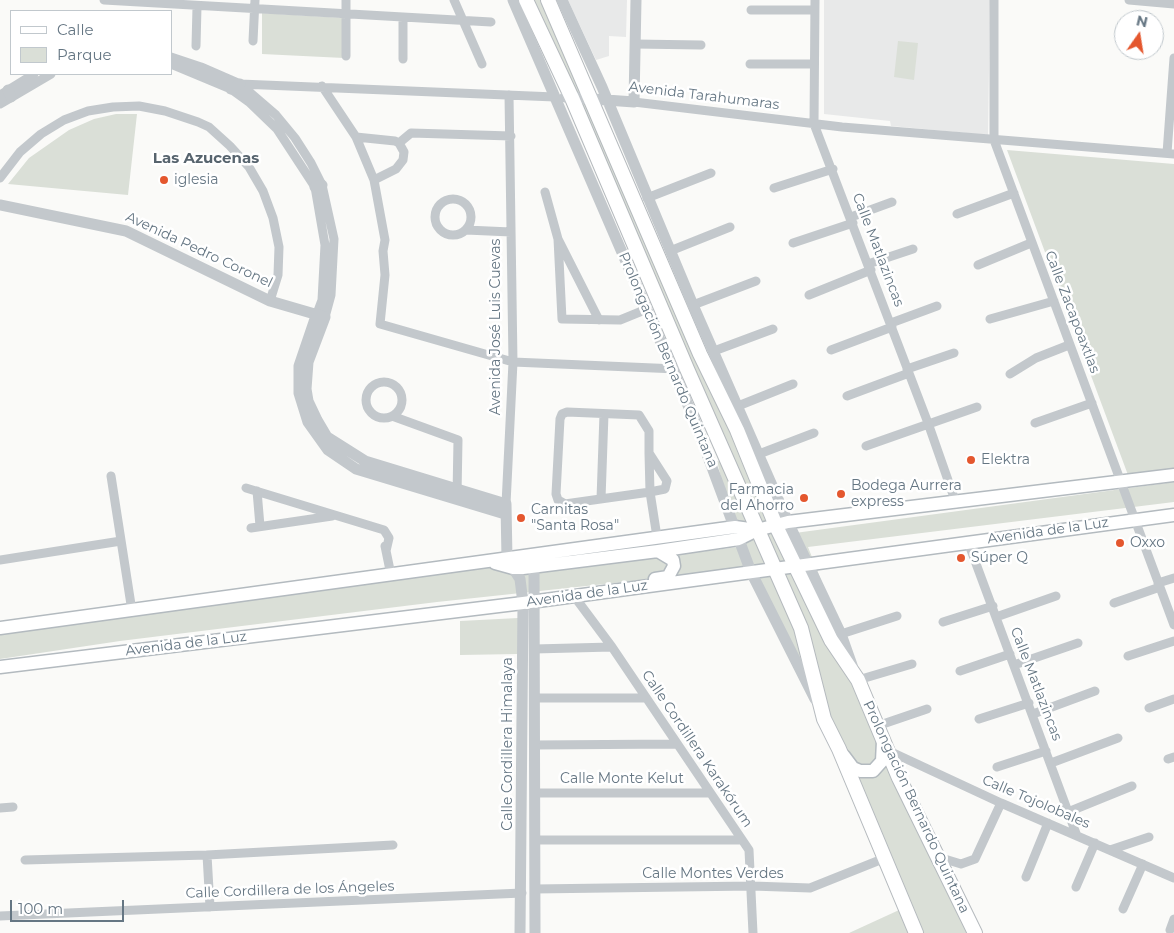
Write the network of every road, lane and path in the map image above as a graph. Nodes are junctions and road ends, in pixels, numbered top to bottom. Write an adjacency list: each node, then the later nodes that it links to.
1 (104, 0): 2 (street)
2 (110, 0): 15 (street)
3 (255, 0): 17 (street)
4 (346, 0): 20 (street)
5 (454, 0): 22 (street)
6 (513, 0): 42 (street, Prolongación Bernardo Quintana)
7 (526, 0): 43 (main road, Prolongación Bernardo Quintana)
8 (548, 0): 44 (main road, Prolongación Bernardo Quintana)
9 (562, 0): 45 (street, Prolongación Bernardo Quintana)
10 (636, 0): 25 (street)
11 (815, 0): 19 (street, Calle Matlazincas)
12 (994, 0): 51 (street, Calle Zacapoaxtlas)
13 (1129, 0): 14 (street)
14 (1174, 4)
15 (134, 7): 16 (street)
16 (198, 7): 17 (street); 27 (street)
17 (255, 10): 20 (street); 24 (street)
18 (751, 10): 19 (street)
19 (814, 10): 35 (street, Calle Matlazincas)
20 (346, 14): 21 (street); 28 (street)
21 (404, 18): 22 (street); 31 (street)
22 (463, 21): 23 (street); 33 (street)
23 (491, 22)
24 (253, 40)
25 (635, 44): 26 (street); 46 (street)
26 (701, 45)
27 (196, 46)
28 (346, 56)
29 (172, 57): 38 (street)
30 (1174, 58): 53 (street)
31 (403, 59)
32 (172, 64): 38 (street)
33 (482, 64)
34 (750, 64): 35 (street)
35 (814, 64): 48 (street, Calle Matlazincas)
36 (33, 75): 40 (street)
37 (49, 75): 40 (street)
38 (236, 86): 39 (street, Avenida Tarahumaras); 83 (street)
39 (322, 86): 41 (street, Avenida Tarahumaras); 50 (street)
40 (6, 94): 47 (street)
41 (509, 95): 42 (street, Avenida Tarahumaras); 49 (street, Avenida José Luis Cuevas)
42 (556, 97): 43 (street, Avenida Tarahumaras); 82 (street, Prolongación Bernardo Quintana)
43 (572, 98): 44 (street, Avenida Tarahumaras); 93 (main road, Prolongación Bernardo Quintana)
44 (591, 99): 45 (street, Avenida Tarahumaras); 122 (main road, Prolongación Bernardo Quintana)
45 (607, 100): 46 (street, Avenida Tarahumaras); 61 (street, Prolongación Bernardo Quintana)
46 (634, 102): 48 (street, Avenida Tarahumaras)
47 (0, 104)
48 (814, 124): 51 (street, Avenida Tarahumaras); 54 (street, Calle Matlazincas)
49 (511, 136): 52 (street); 68 (street, Avenida José Luis Cuevas)
50 (356, 137): 52 (street); 57 (street)
51 (994, 140): 53 (street, Avenida Tarahumaras); 60 (street, Calle Zacapoaxtlas)
52 (399, 143): 57 (street)
53 (1170, 153)
54 (833, 169): 58 (street); 65 (street, Calle Matlazincas)
55 (711, 173): 61 (street)
56 (0, 178): 78 (street)
57 (374, 180): 92 (street)
58 (774, 188)
59 (545, 192): 69 (street)
60 (1014, 193): 64 (street); 71 (street, Calle Zacapoaxtlas)
61 (648, 198): 73 (street, Prolongación Bernardo Quintana)
62 (892, 202): 65 (street)
63 (0, 205): 78 (street, Avenida Pedro Coronel)
64 (957, 214)
65 (852, 220): 70 (street); 75 (street, Calle Matlazincas)
66 (730, 227): 73 (street)
67 (466, 230): 67 (street); 68 (street)
68 (511, 232): 92 (street, Avenida José Luis Cuevas)
69 (558, 240): 85 (street); 85 (street)
70 (794, 243)
71 (1031, 243): 74 (street); 79 (street, Calle Zacapoaxtlas)
72 (913, 249): 75 (street)
73 (670, 251): 80 (street, Prolongación Bernardo Quintana)
74 (978, 265)
75 (870, 267): 77 (street); 86 (street, Calle Matlazincas)
76 (756, 281): 80 (street)
77 (809, 295)
78 (270, 301): 83 (street, Avenida Pedro Coronel)
79 (1054, 301): 84 (street); 88 (street, Calle Zacapoaxtlas)
80 (693, 304): 90 (street, Prolongación Bernardo Quintana)
81 (938, 306): 86 (street)
82 (647, 309): 85 (street); 93 (street, Prolongación Bernardo Quintana)
83 (321, 316): 115 (street)
84 (990, 319)
85 (599, 320)
86 (892, 325): 89 (street); 94 (street, Calle Matlazincas)
87 (773, 329): 90 (street)
88 (1069, 345): 95 (street); 98 (street, Calle Zacapoaxtlas)
89 (831, 350)
90 (714, 351): 99 (street, Prolongación Bernardo Quintana)
91 (954, 353): 94 (street)
92 (513, 362): 93 (street); 118 (street, Avenida José Luis Cuevas)
93 (680, 369): 123 (main road, Prolongación Bernardo Quintana); 124 (street, Prolongación Bernardo Quintana)
94 (908, 371): 97 (street); 103 (street, Calle Matlazincas)
95 (1010, 374)
96 (793, 384): 99 (street)
97 (847, 396)
98 (1092, 403): 104 (street); 111 (street, Calle Zacapoaxtlas)
99 (738, 406): 108 (street, Prolongación Bernardo Quintana)
100 (977, 406): 103 (street)
101 (604, 414): 107 (street); 116 (street); 116 (street)
102 (392, 416): 102 (street); 115 (street)
103 (928, 423): 106 (street); 117 (street, Calle Matlazincas)
104 (1035, 423)
105 (814, 433): 108 (street)
106 (866, 446)
107 (649, 453): 114 (street); 114 (street)
108 (759, 454): 122 (street, Prolongación Bernardo Quintana)
109 (1174, 475): 111 (main road)
110 (111, 476): 126 (street)
111 (1120, 482): 117 (main road); 121 (street, Calle Zacapoaxtlas)
112 (246, 488): 113 (street)
113 (257, 491): 119 (street); 119 (street)
114 (650, 492): 116 (street); 125 (street)
115 (457, 494): 118 (street)
116 (601, 499)
117 (956, 502): 122 (main road)
118 (506, 509): 130 (street, Avenida José Luis Cuevas)
119 (335, 515): 135 (street)
120 (1174, 515): 121 (main road, Avenida de la Luz)
121 (1135, 520): 127 (main road, Avenida de la Luz); 137 (street, Calle Zacapoaxtlas)
122 (782, 524): 123 (main road); 131 (main road, Prolongación Bernardo Quintana)
123 (757, 530): 124 (main road); 133 (main road, Prolongación Bernardo Quintana)
124 (737, 533): 125 (main road); 128 (main road); 134 (street, Prolongación Bernardo Quintana)
125 (657, 537): 130 (main road)
126 (121, 541): 129 (street); 144 (street)
127 (968, 542): 131 (main road, Avenida de la Luz); 143 (street, Calle Matlazincas)
128 (658, 551): 132 (main road); 138 (main road)
129 (0, 560)
130 (510, 564): 132 (main road); 135 (main road); 141 (street, Calle Cordillera Himalaya)
131 (801, 564): 133 (main road, Avenida de la Luz); 150 (street, Prolongación Bernardo Quintana); 161 (main road, Prolongación Bernardo Quintana)
132 (534, 566): 141 (street, Calle Cordillera Himalaya)
133 (773, 568): 134 (main road, Avenida de la Luz); 170 (main road, Prolongación Bernardo Quintana)
134 (750, 572): 138 (main road, Avenida de la Luz); 170 (street, Prolongación Bernardo Quintana)
135 (391, 575): 144 (main road)
136 (1174, 578): 137 (street)
137 (1159, 585): 142 (street); 148 (street, Calle Zacapoaxtlas)
138 (594, 594): 139 (main road, Avenida de la Luz)
139 (574, 596): 141 (main road, Avenida de la Luz); 153 (street, Calle Cordillera Karakórum)
140 (1056, 596): 146 (street)
141 (529, 603): 154 (street, Calle Cordillera Himalaya); 159 (main road, Avenida de la Luz); 206 (street, Calle Cordillera Himalaya)
142 (1114, 603)
143 (993, 606): 146 (street, Calle Matlazincas); 147 (street)
144 (132, 610): 149 (main road)
145 (897, 616): 150 (street)
146 (996, 617): 155 (street, Calle Matlazincas)
147 (944, 622)
148 (1174, 625)
149 (0, 628)
150 (841, 634): 161 (street, Prolongación Bernardo Quintana)
151 (1174, 641): 156 (street)
152 (1078, 642): 158 (street)
153 (612, 647): 154 (street); 164 (street, Calle Cordillera Karakórum)
154 (534, 649): 163 (street, Calle Cordillera Himalaya)
155 (1010, 654): 158 (street, Calle Matlazincas); 160 (street)
156 (1128, 656)
157 (912, 664): 161 (street)
158 (1014, 665): 166 (street, Calle Matlazincas)
159 (0, 667)
160 (960, 671)
161 (858, 680): 172 (main road, Prolongación Bernardo Quintana)
162 (1095, 691): 169 (street)
163 (534, 698): 164 (street); 175 (street, Calle Cordillera Himalaya)
164 (646, 698): 174 (street, Calle Cordillera Karakórum)
165 (1174, 699): 167 (street)
166 (1029, 703): 169 (street, Calle Matlazincas); 171 (street)
167 (1149, 708)
168 (927, 709): 172 (street)
169 (1033, 714): 178 (street, Calle Matlazincas)
170 (824, 719): 177 (main road, Prolongación Bernardo Quintana)
171 (979, 719)
172 (877, 726): 176 (main road, Prolongación Bernardo Quintana)
173 (1118, 738): 179 (street)
174 (677, 744): 175 (street); 183 (street, Calle Cordillera Karakórum)
175 (534, 745): 182 (street, Calle Cordillera Himalaya)
176 (885, 746): 177 (main road); 184 (street, Calle Tojolobales); 197 (main road, Prolongación Bernardo Quintana)
177 (839, 750): 198 (main road, Prolongación Bernardo Quintana)
178 (1046, 751): 179 (street, Calle Matlazincas); 180 (street)
179 (1051, 764): 187 (street, Calle Matlazincas)
180 (997, 767)
181 (1132, 786): 187 (street)
182 (535, 793): 183 (street, Calle Monte Kelut); 191 (street, Calle Cordillera Himalaya)
183 (710, 793): 192 (street, Calle Cordillera Karakórum)
184 (1001, 803): 188 (street, Calle Tojolobales); 197 (street)
185 (13, 807): 186 (street)
186 (0, 808)
187 (1068, 812): 189 (street, Calle Matlazincas)
188 (1048, 823): 189 (street, Calle Tojolobales); 201 (street)
189 (1077, 836): 193 (street, Calle Tojolobales)
190 (1149, 836): 195 (street)
191 (535, 840): 192 (street); 205 (street, Calle Cordillera Himalaya)
192 (741, 840): 203 (street, Calle Cordillera Karakórum)
193 (1095, 843): 195 (street, Calle Tojolobales); 204 (street)
194 (393, 844): 196 (street)
195 (1110, 850): 200 (street, Calle Tojolobales)
196 (207, 855): 199 (street); 207 (street)
197 (938, 857): 216 (main road, Prolongación Bernardo Quintana)
198 (885, 858): 203 (street, Calle Montes Verdes); 215 (main road, Prolongación Bernardo Quintana)
199 (25, 860)
200 (1143, 864): 202 (street, Calle Tojolobales); 208 (street)
201 (1026, 877)
202 (1174, 878)
203 (752, 886): 205 (street, Calle Montes Verdes); 214 (street, Calle Cordillera Karakórum)
204 (1076, 887)
205 (535, 889): 213 (street, Calle Cordillera Himalaya)
206 (522, 893): 207 (street, Calle Cordillera de los Ángeles); 212 (street, Calle Cordillera Himalaya)
207 (210, 907): 209 (street, Calle Cordillera de los Ángeles)
208 (1123, 909)
209 (0, 916)
210 (1174, 919): 211 (street)
211 (1170, 930)
212 (520, 933)
213 (535, 933)
214 (753, 933)
215 (916, 933)
216 (975, 933)

